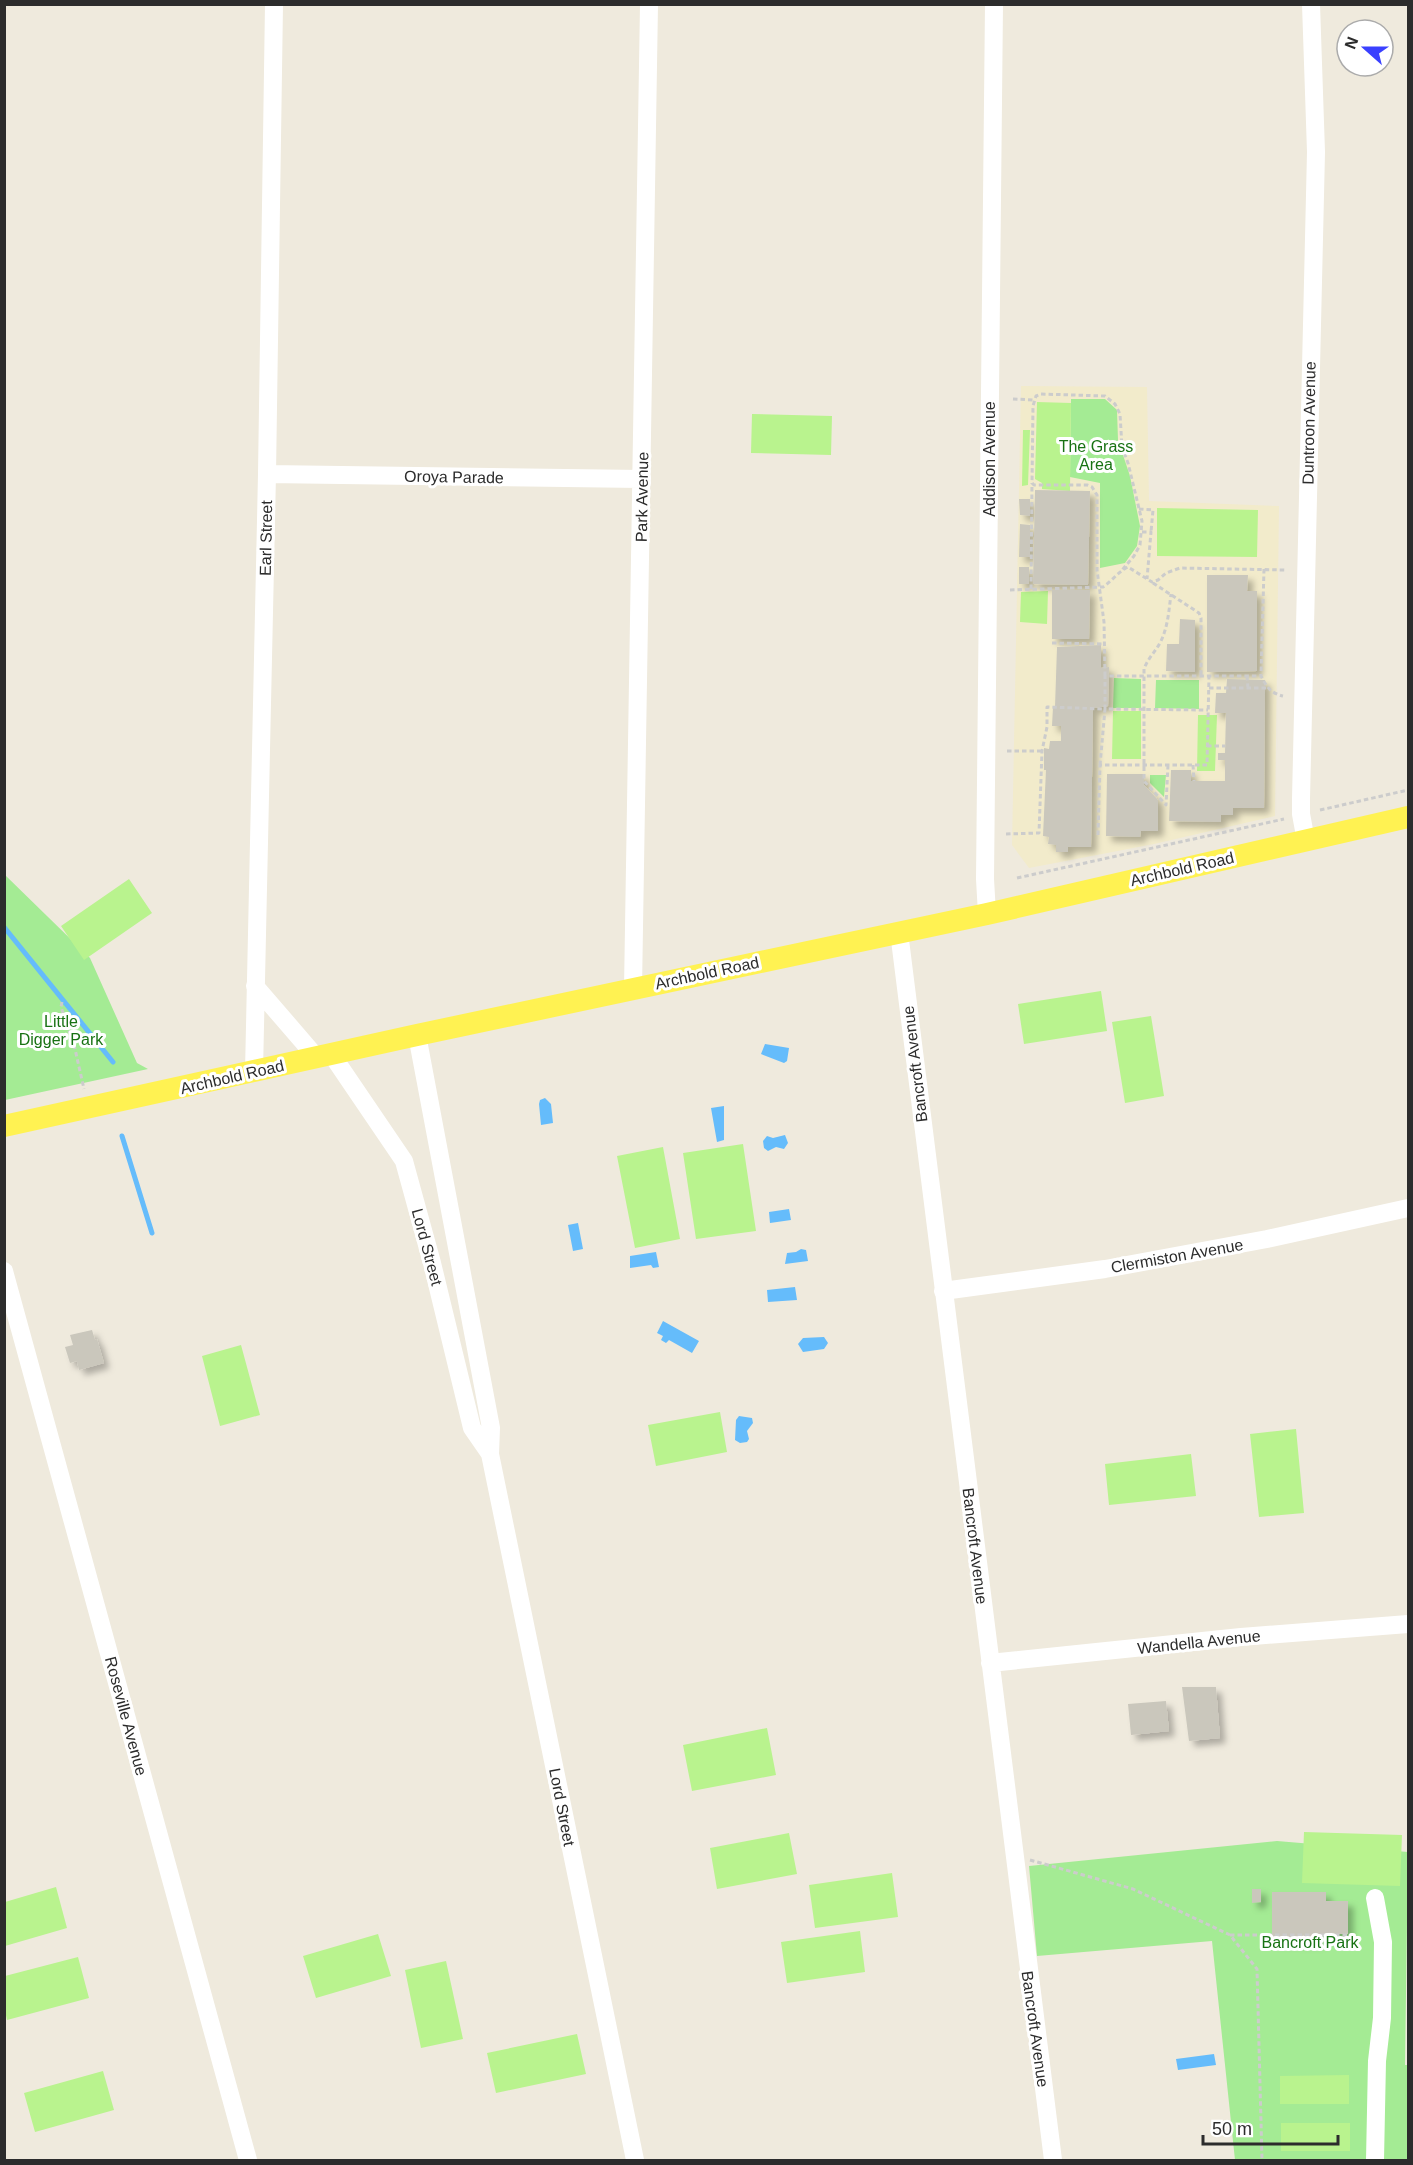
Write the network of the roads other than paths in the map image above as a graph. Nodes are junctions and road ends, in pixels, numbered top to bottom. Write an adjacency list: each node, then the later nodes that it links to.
1 (274, 4): 5 (street, Earl Street)
2 (649, 4): 6 (street, Park Avenue)
3 (994, 4): 9 (street, Addison Avenue)
4 (1311, 4): 8 (street, Duntroon Avenue)
5 (267, 474): 6 (street, Oroya Parade); 11 (street, Earl Street)
6 (642, 479): 12 (street, Park Avenue)
7 (1408, 817): 8 (main road, Archbold Road)
8 (1306, 841): 9 (main road, Archbold Road)
9 (987, 914): 10 (main road, Archbold Road)
10 (899, 932): 12 (main road, Archbold Road); 19 (street, Bancroft Avenue)
11 (255, 986): 14 (street, Lord Street); 15 (street, Earl Street)
12 (633, 989): 13 (main road, Archbold Road)
13 (417, 1035): 14 (main road, Archbold Road); 20 (street, Lord Street)
14 (324, 1056): 15 (main road, Archbold Road); 20 (street, Lord Street)
15 (254, 1072): 16 (main road, Archbold Road)
16 (4, 1126)
17 (1408, 1208): 19 (street, Clermiston Avenue)
18 (4, 1271): 24 (street, Roseville Avenue)
19 (943, 1291): 22 (street, Bancroft Avenue)
20 (490, 1454): 25 (street, Lord Street)
21 (1408, 1624): 22 (street, Wandella Avenue)
22 (990, 1663): 26 (street, Bancroft Avenue)
23 (1375, 1898): 27 (street)
24 (248, 2160)
25 (635, 2160)
26 (1053, 2160)
27 (1375, 2160)

